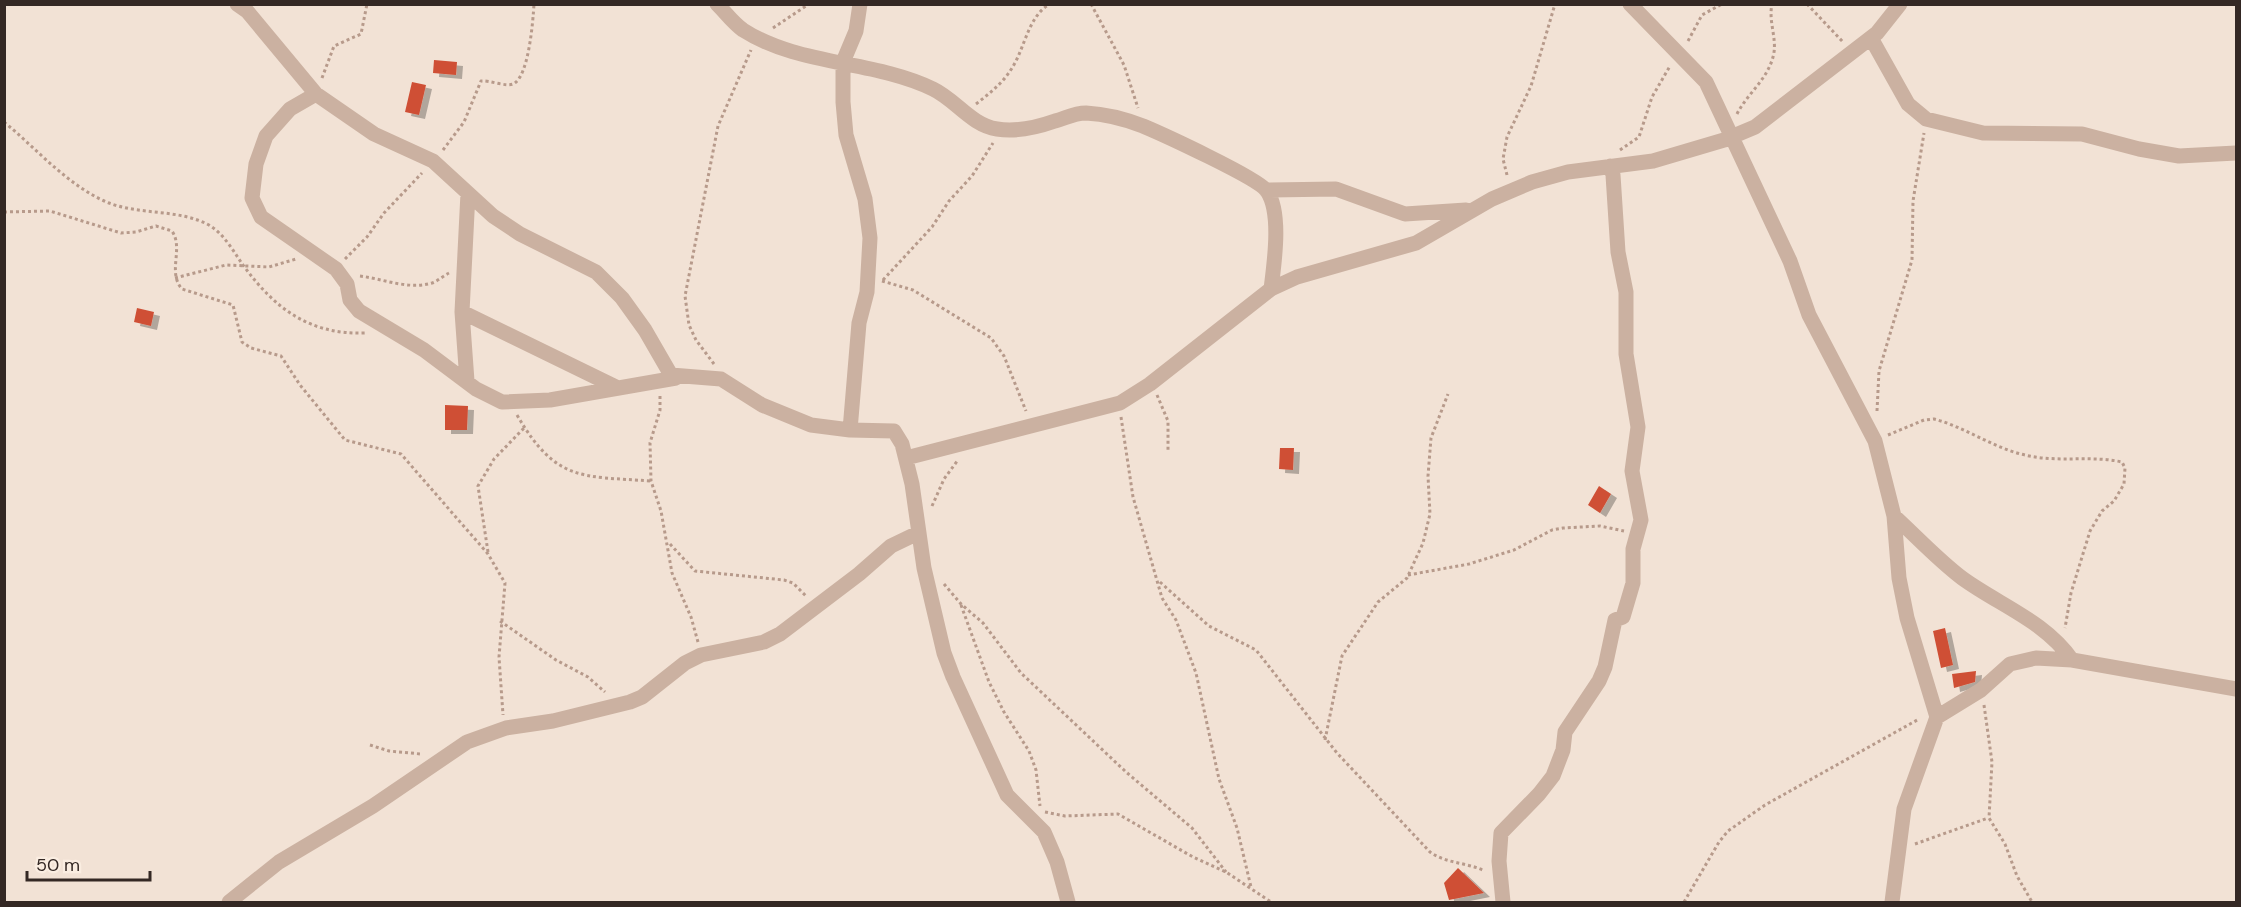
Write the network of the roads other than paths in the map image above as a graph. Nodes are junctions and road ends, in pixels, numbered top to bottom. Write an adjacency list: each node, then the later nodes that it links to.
1 (237, 4): 8 (street)
2 (717, 4): 7 (street)
3 (860, 4): 7 (street)
4 (1630, 4): 9 (street)
5 (1900, 4): 6 (street)
6 (1871, 38): 9 (street); 10 (street)
7 (843, 62): 12 (street); 20 (street)
8 (316, 94): 13 (street); 18 (street)
9 (1728, 132): 11 (street); 22 (street)
10 (2236, 153)
11 (1610, 166): 14 (street); 27 (street)
12 (1266, 190): 14 (street); 15 (street)
13 (468, 193): 16 (street); 17 (street)
14 (1472, 209): 15 (street)
15 (1271, 289): 21 (street)
16 (462, 312): 18 (street); 19 (street)
17 (676, 378): 19 (street); 20 (street)
18 (467, 381): 19 (street)
19 (618, 388)
20 (850, 430): 21 (street)
21 (906, 458): 23 (street)
22 (1894, 516): 24 (street); 26 (street)
23 (918, 533): 28 (street); 29 (street)
24 (2072, 660): 25 (street); 26 (street)
25 (2236, 689)
26 (1937, 714): 30 (street)
27 (1502, 896)
28 (229, 903)
29 (1068, 903)
30 (1892, 903)

